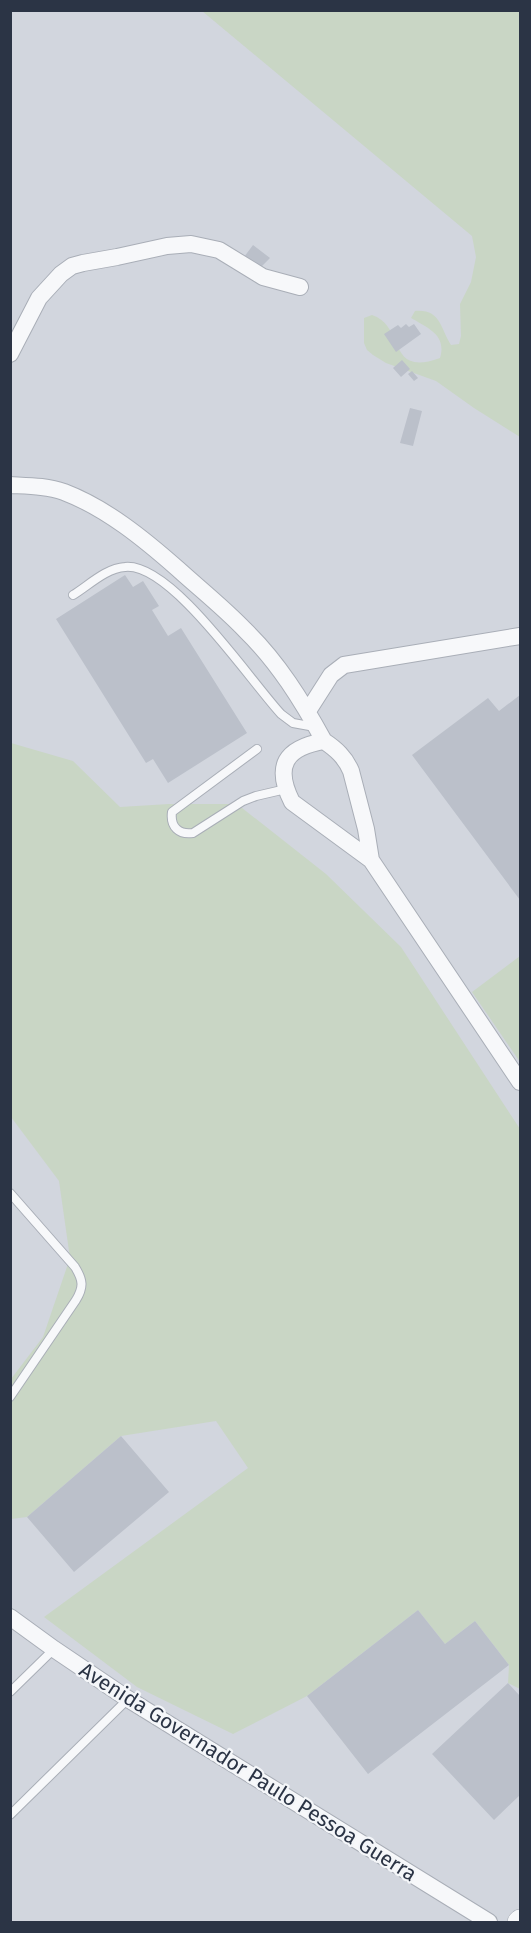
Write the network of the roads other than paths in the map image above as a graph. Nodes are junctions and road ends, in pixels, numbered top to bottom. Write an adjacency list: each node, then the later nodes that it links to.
1 (300, 287): 2 (street)
2 (10, 354)
3 (10, 485): 6 (street)
4 (74, 596): 7 (lane)
5 (520, 636): 6 (street)
6 (308, 711): 7 (street)
7 (320, 734): 9 (street); 10 (street)
8 (257, 749): 9 (lane)
9 (286, 789): 10 (street)
10 (371, 860): 11 (street)
11 (520, 1082)
12 (10, 1193): 13 (lane)
13 (10, 1397)
14 (10, 1617): 15 (street, Avenida Governador Paulo Pessoa Guerra)
15 (54, 1649): 16 (lane); 17 (street, Avenida Governador Paulo Pessoa Guerra)
16 (10, 1692)
17 (128, 1699): 18 (lane); 19 (street, Avenida Governador Paulo Pessoa Guerra)
18 (10, 1815)
19 (489, 1923)

